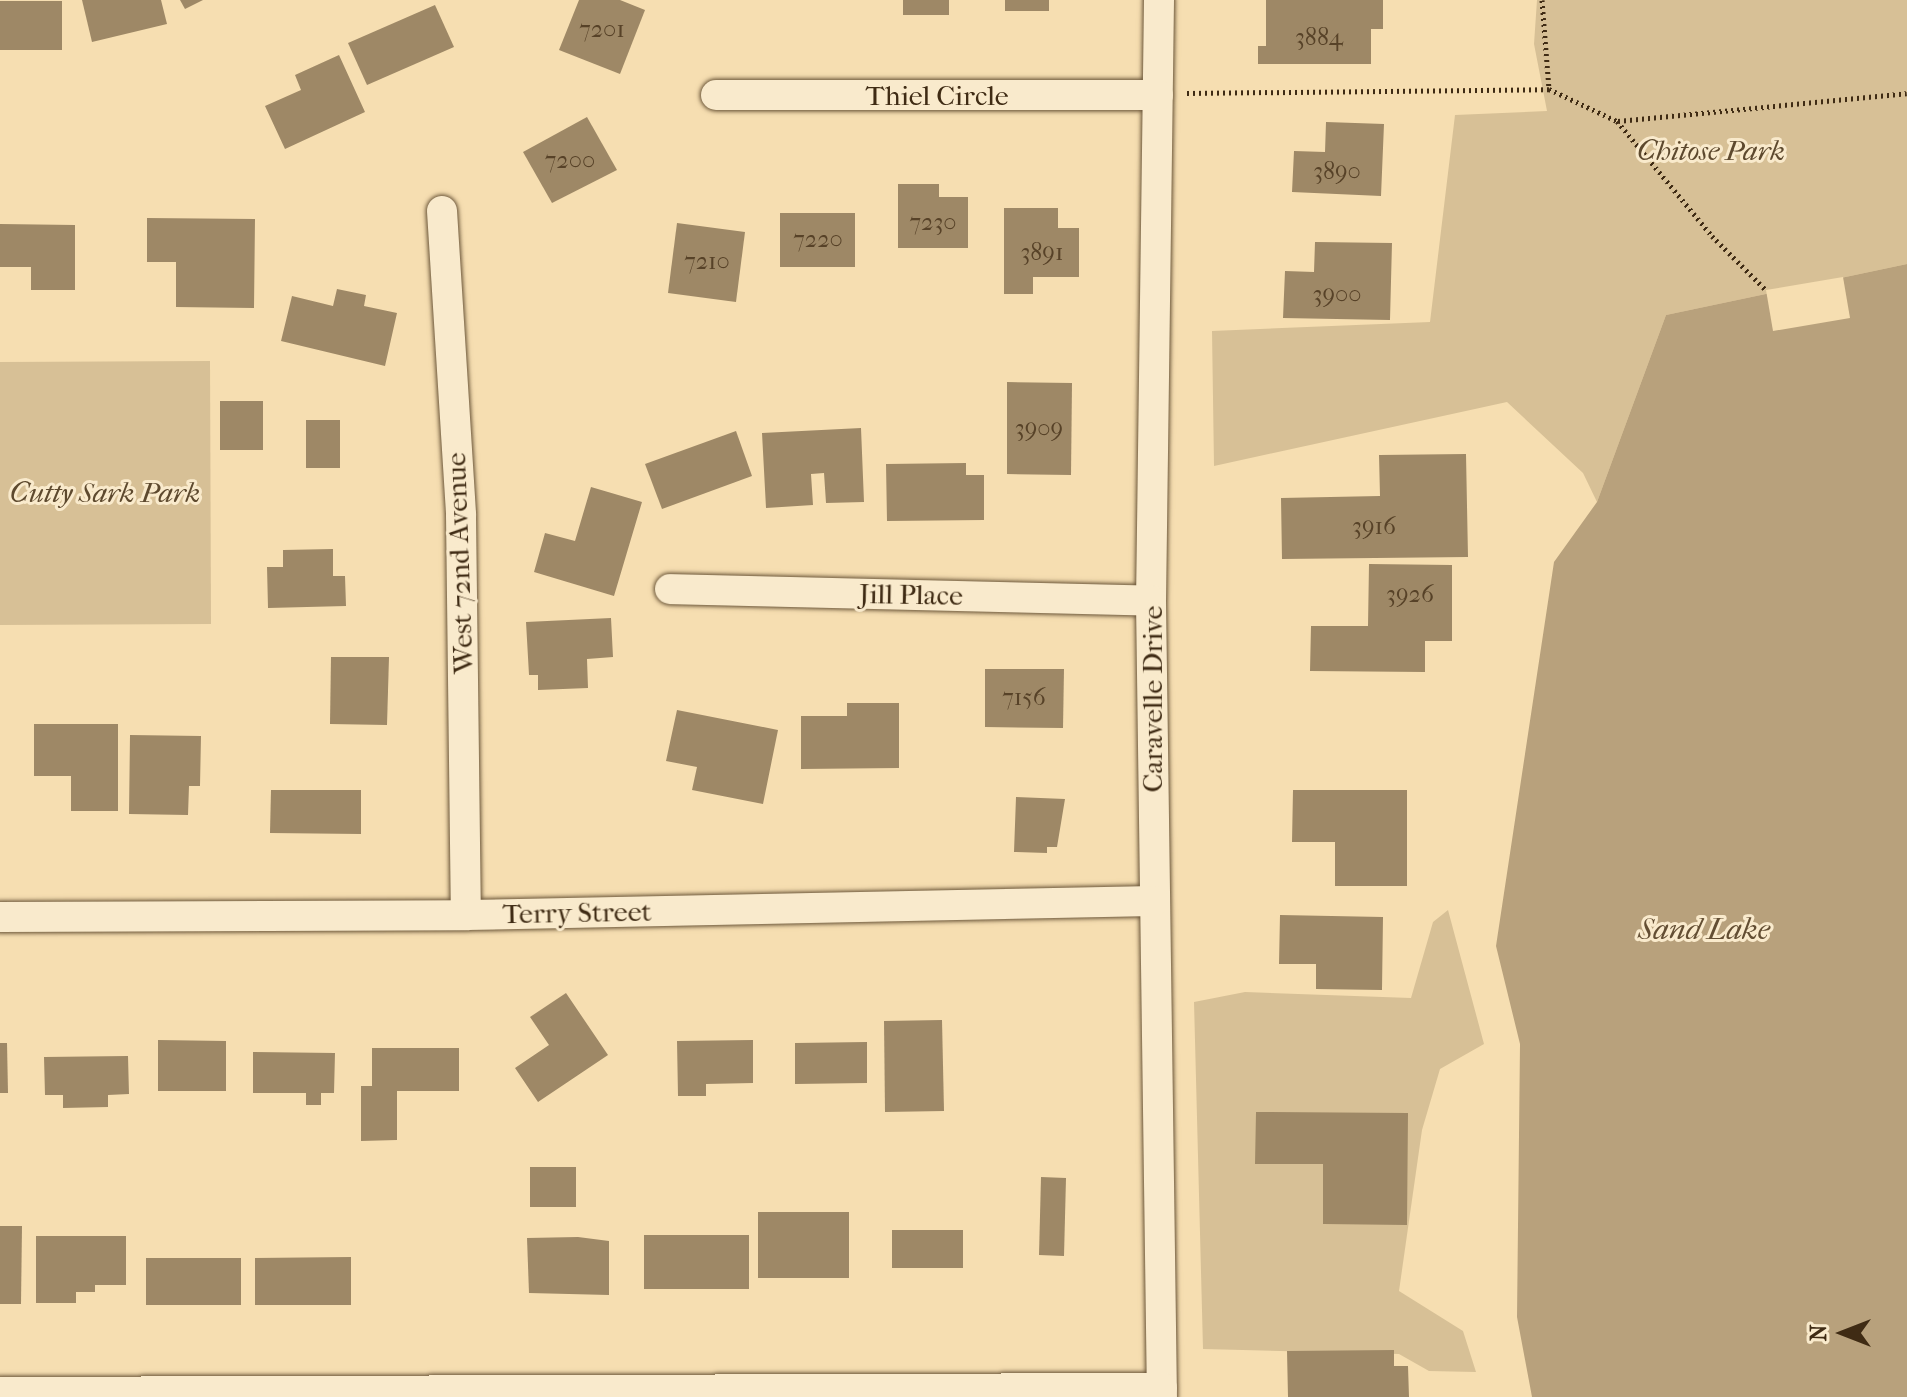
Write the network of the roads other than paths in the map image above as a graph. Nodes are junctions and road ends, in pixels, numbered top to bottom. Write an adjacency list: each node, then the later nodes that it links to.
1 (1159, 0): 3 (street, Caravelle Drive)
2 (716, 95): 3 (street, Thiel Circle)
3 (1158, 95): 6 (street, Caravelle Drive)
4 (442, 211): 8 (street, West 72nd Avenue)
5 (670, 589): 6 (street, Jill Place)
6 (1151, 601): 7 (street, Caravelle Drive)
7 (1154, 901): 8 (street, Terry Street); 11 (street, Caravelle Drive)
8 (466, 915): 9 (street, Terry Street)
9 (0, 917)
10 (0, 1392): 11 (street)
11 (1162, 1392)

